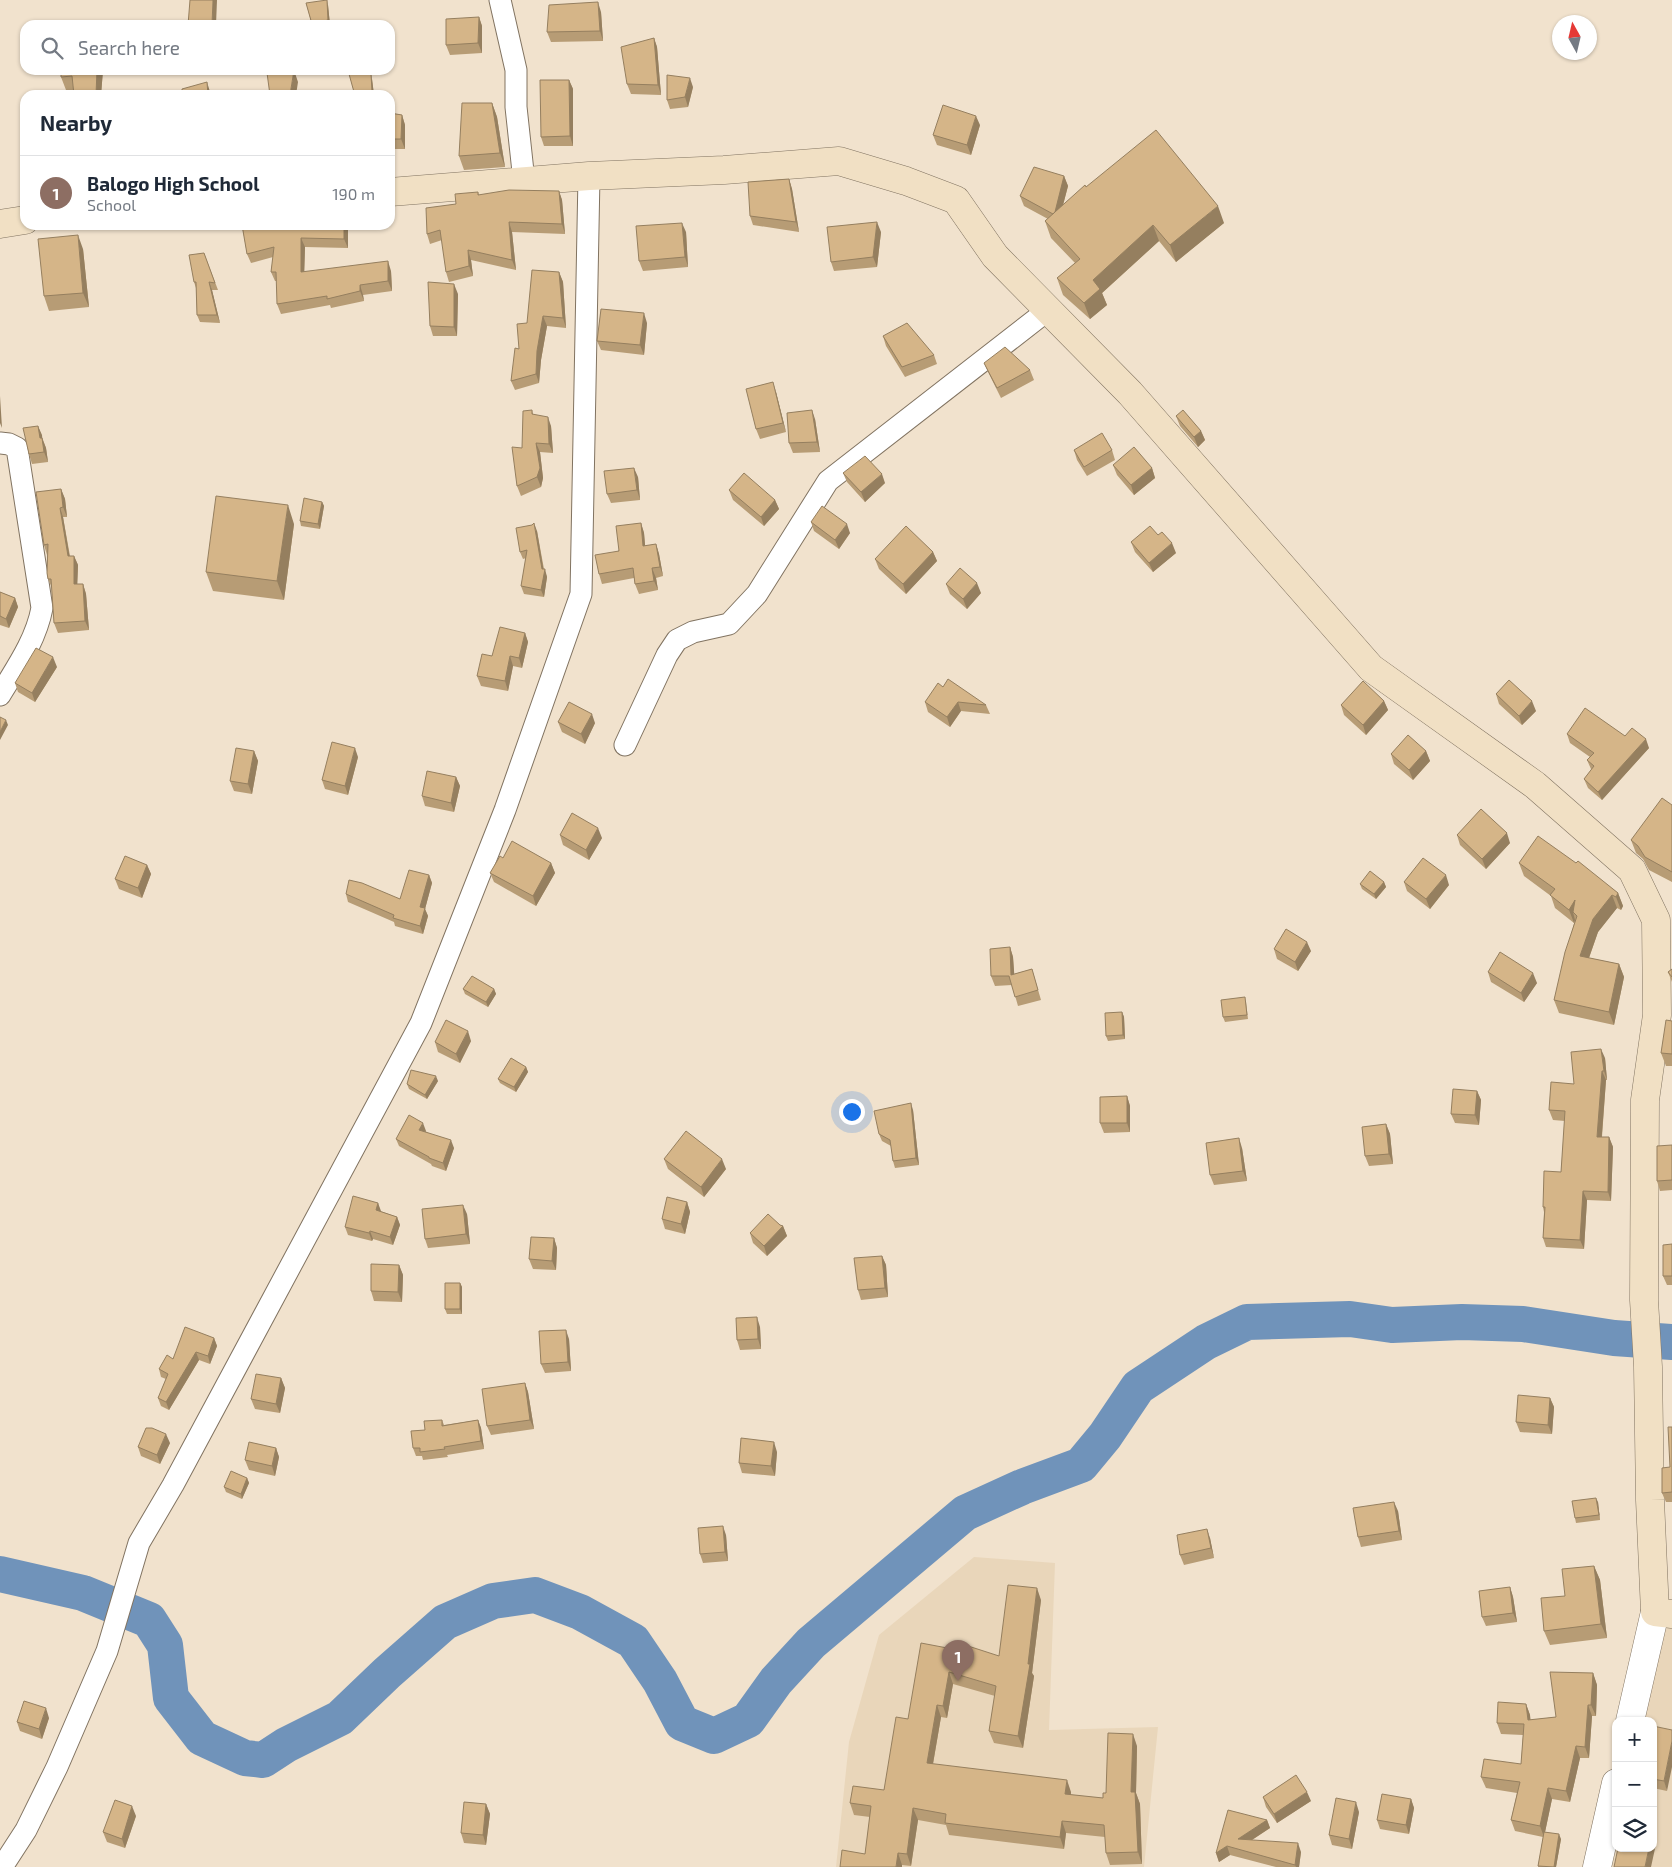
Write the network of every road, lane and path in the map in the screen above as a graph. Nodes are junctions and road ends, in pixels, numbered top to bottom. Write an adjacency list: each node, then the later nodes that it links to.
1 (500, 0): 3 (street)
2 (589, 176): 3 (main road); 7 (main road); 14 (street)
3 (524, 181): 4 (main road)
4 (395, 192)
5 (20, 221): 6 (main road)
6 (0, 224)
7 (1048, 310): 10 (street); 11 (main road)
8 (0, 443): 9 (street)
9 (0, 695)
10 (625, 745)
11 (1663, 1613): 12 (street)
12 (1631, 1717)
13 (1612, 1800): 15 (street)
14 (2, 1867)
15 (1596, 1867)

